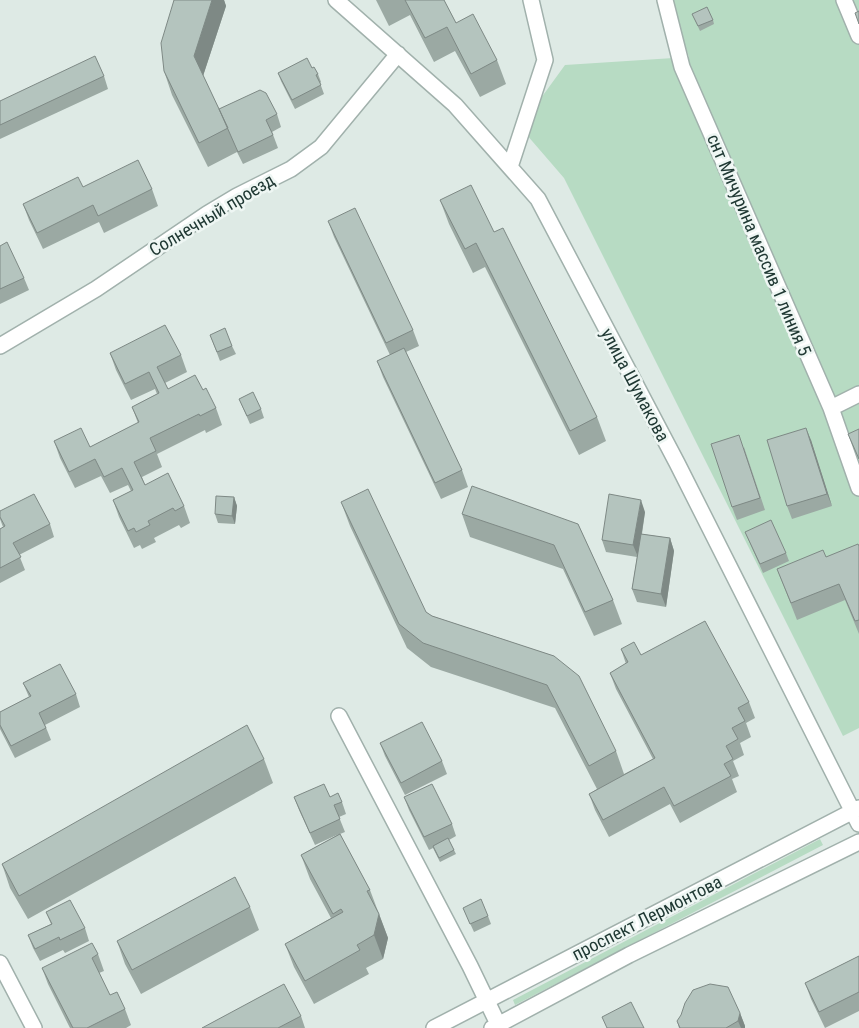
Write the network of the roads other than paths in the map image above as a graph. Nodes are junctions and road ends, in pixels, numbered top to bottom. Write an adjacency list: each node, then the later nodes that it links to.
1 (336, 0): 6 (street, улица Шумакова)
2 (531, 0): 7 (street)
3 (665, 0): 10 (street, снт Мичурина массив 1 линия 5)
4 (844, 0): 5 (street)
5 (859, 36)
6 (398, 54): 7 (street, улица Шумакова); 8 (street, Солнечный проезд)
7 (510, 167): 13 (street, улица Шумакова)
8 (0, 346)
9 (859, 394): 10 (street)
10 (830, 408): 11 (street, снт Мичурина массив 1 линия 5)
11 (859, 488)
12 (339, 716): 16 (street)
13 (857, 815): 16 (street, проспект Лермонтова)
14 (859, 842): 17 (street, проспект Лермонтова)
15 (0, 963): 18 (street)
16 (487, 1000): 17 (street); 19 (street, проспект Лермонтова)
17 (495, 1026)
18 (34, 1028)
19 (434, 1028)

